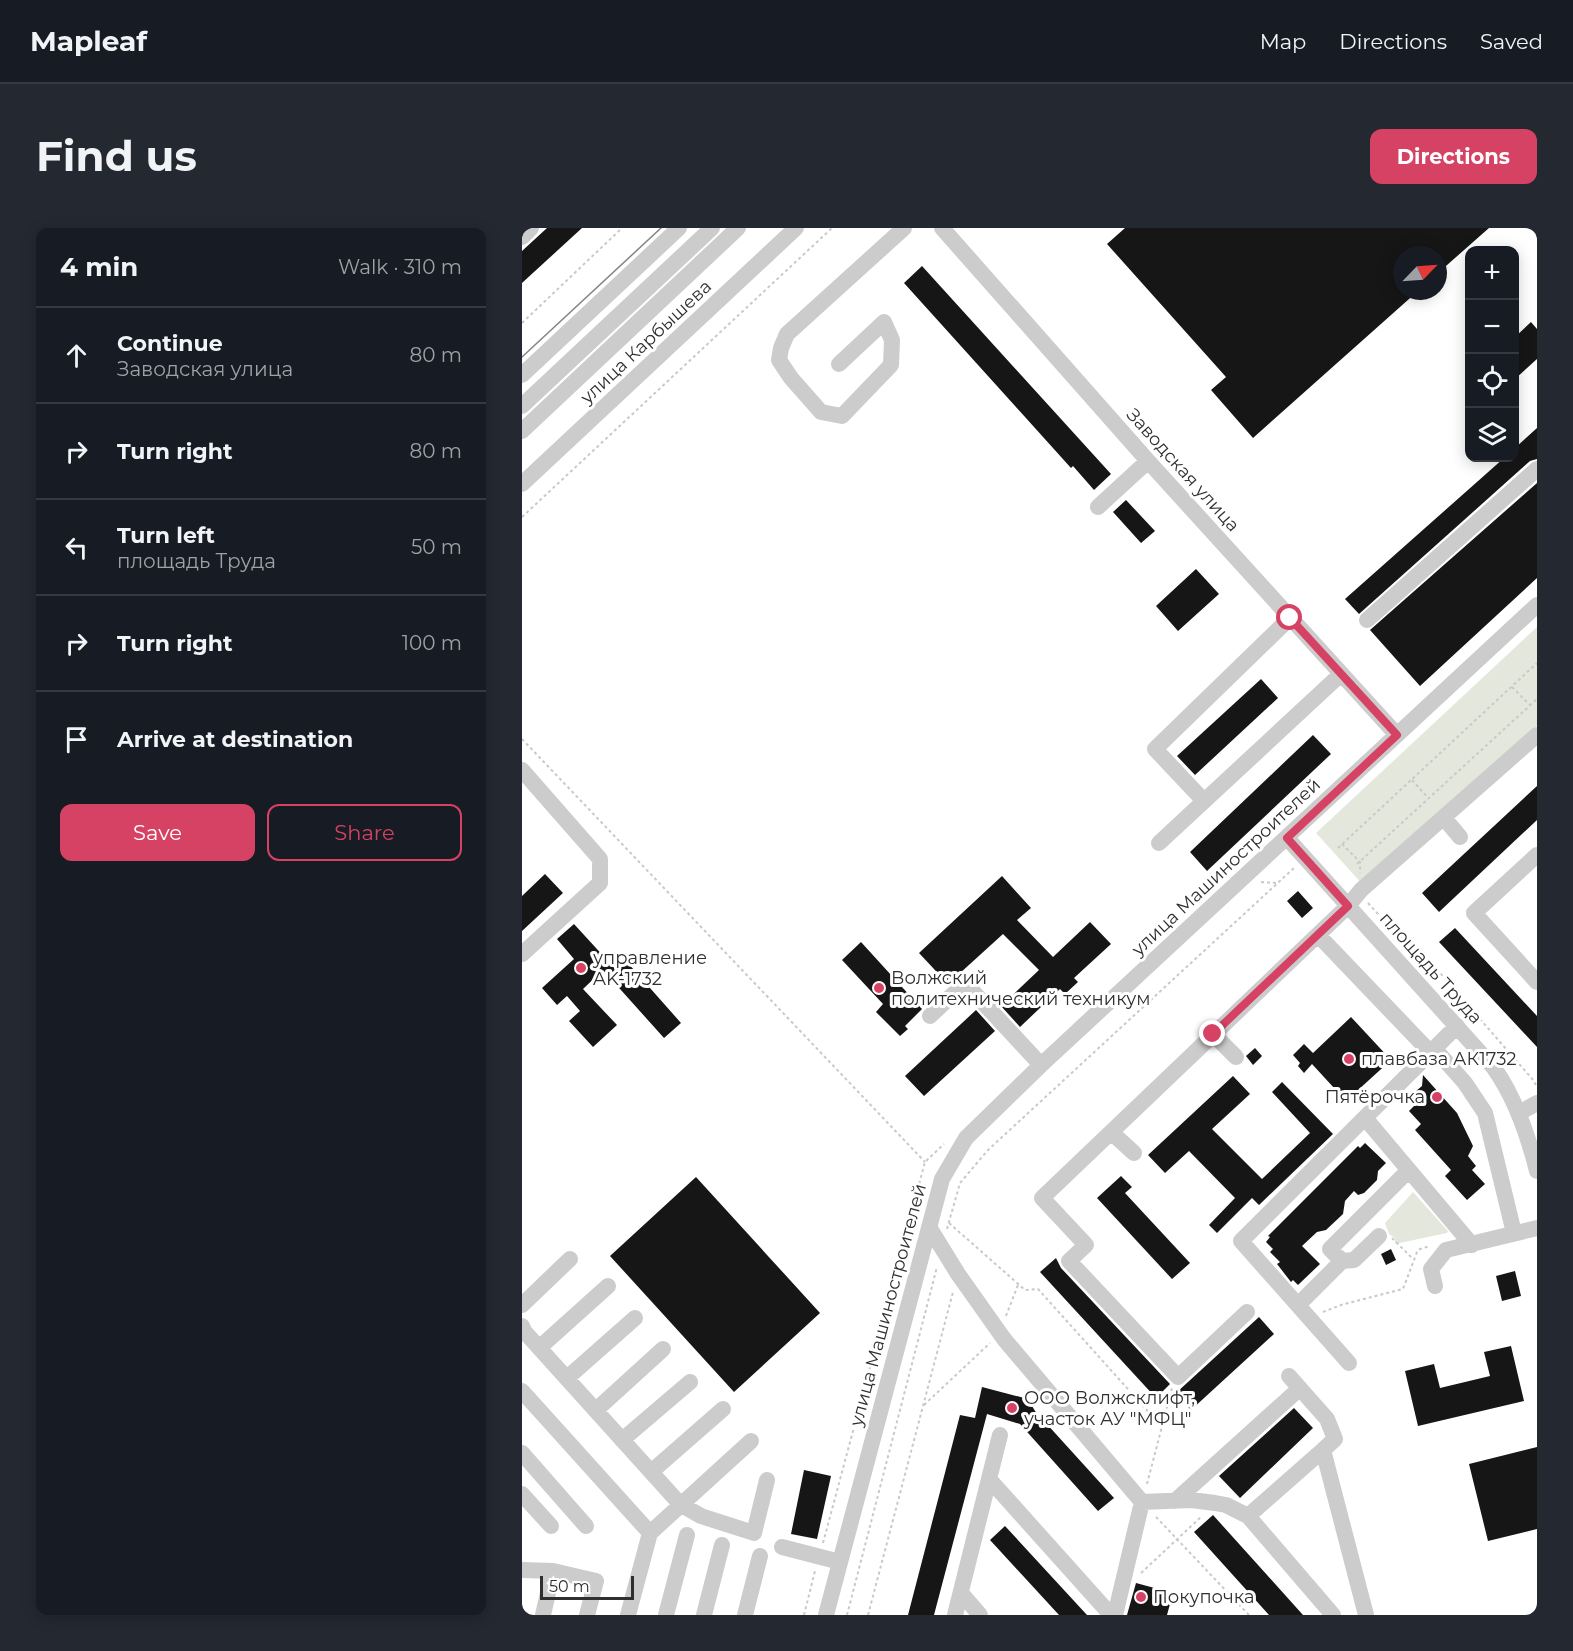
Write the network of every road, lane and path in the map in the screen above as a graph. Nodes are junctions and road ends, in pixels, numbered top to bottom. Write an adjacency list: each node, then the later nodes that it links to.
1 (531, 228): 10 (street)
2 (622, 228): 11 (path)
3 (679, 228): 13 (street)
4 (712, 228): 14 (street)
5 (738, 228): 15 (street, улица Карбышева)
6 (796, 228): 18 (street, улица Карбышева)
7 (832, 228): 20 (path)
8 (904, 228): 12 (street)
9 (942, 228): 16 (street, Заводская улица)
10 (522, 237)
11 (522, 323)
12 (839, 364)
13 (522, 375)
14 (522, 406)
15 (522, 431)
16 (1148, 461): 19 (street); 22 (street, Заводская улица)
17 (1537, 469): 23 (street)
18 (522, 484)
19 (1098, 507)
20 (522, 516)
21 (1537, 605): 29 (street, улица Машиностроителей)
22 (1290, 618): 25 (street, Заводская улица); 35 (street)
23 (1367, 620)
24 (1537, 663): 26 (path)
25 (1341, 674): 29 (street, Заводская улица); 35 (street)
26 (1512, 687): 28 (path); 33 (path)
27 (1537, 699): 28 (path)
28 (1530, 705): 34 (path)
29 (1397, 735): 38 (street, улица Машиностроителей)
30 (1537, 735): 36 (street)
31 (522, 739): 117 (path)
32 (522, 770): 48 (street)
33 (1412, 780): 34 (path); 40 (path)
34 (1429, 798): 44 (path)
35 (1204, 801): 39 (street)
36 (1444, 818): 37 (street); 45 (street)
37 (1460, 837)
38 (1287, 838): 43 (street, площадь Труда); 55 (street, улица Машиностроителей)
39 (1159, 843)
40 (1342, 843): 41 (path); 44 (path)
41 (1338, 848)
42 (1537, 855): 49 (street)
43 (1305, 858): 46 (street, площадь Труда); 64 (path)
44 (1358, 863): 45 (path)
45 (1361, 890): 46 (street); 56 (path)
46 (1348, 906): 47 (street); 51 (street, площадь Труда)
47 (1318, 935): 52 (street); 53 (street)
48 (522, 954)
49 (1537, 982)
50 (930, 1016): 55 (street)
51 (1457, 1026): 53 (street); 58 (street, площадь Труда)
52 (1213, 1034): 54 (street); 60 (street)
53 (1432, 1050): 59 (street); 67 (street)
54 (1236, 1057)
55 (1041, 1065): 65 (street, улица Машиностроителей)
56 (1537, 1088)
57 (1537, 1103): 58 (street)
58 (1519, 1113): 63 (street, площадь Труда)
59 (1365, 1118): 62 (street); 79 (street)
60 (1111, 1131): 61 (street); 88 (street)
61 (1134, 1153)
62 (1409, 1170): 69 (street); 73 (street)
63 (1537, 1171)
64 (949, 1222): 71 (path); 75 (path)
65 (929, 1227): 71 (street); 119 (street, улица Машиностроителей)
66 (1537, 1228): 67 (street)
67 (1514, 1233): 69 (street)
68 (1379, 1236): 73 (street)
69 (1472, 1245): 77 (street)
70 (1431, 1246): 82 (path)
71 (942, 1248): 74 (street); 132 (path)
72 (570, 1259): 78 (street)
73 (1342, 1261): 79 (street)
74 (958, 1274): 84 (street); 92 (path)
75 (1018, 1285): 84 (path); 95 (path)
76 (608, 1286): 85 (street)
77 (1435, 1286)
78 (522, 1305)
79 (1298, 1305): 82 (street)
80 (1247, 1312): 88 (street)
81 (635, 1318): 89 (street)
82 (1309, 1318): 87 (street)
83 (523, 1330): 85 (street)
84 (1000, 1333): 92 (path); 106 (street)
85 (539, 1348): 89 (street)
86 (663, 1349): 93 (street)
87 (1349, 1363)
88 (1178, 1377): 95 (path)
89 (567, 1378): 93 (street)
90 (690, 1382): 97 (street)
91 (522, 1391): 112 (street)
92 (923, 1405): 133 (path)
93 (596, 1410): 97 (street)
94 (723, 1410): 101 (street)
95 (1162, 1427): 106 (path)
96 (1000, 1435): 102 (street)
97 (622, 1440): 101 (street)
98 (752, 1441): 108 (street)
99 (1323, 1450): 105 (street); 109 (street); 139 (street)
100 (522, 1453): 111 (street)
101 (651, 1472): 108 (street)
102 (989, 1479): 122 (street); 136 (street)
103 (767, 1480): 108 (street)
104 (522, 1494): 110 (street)
105 (1175, 1501): 106 (street); 107 (street)
106 (1142, 1502): 114 (path); 123 (street)
107 (1215, 1503): 109 (street); 114 (path)
108 (680, 1504): 112 (street)
109 (1248, 1516): 138 (street)
110 (551, 1526)
111 (586, 1526)
112 (650, 1533): 126 (street)
113 (687, 1535): 127 (street)
114 (1177, 1539): 123 (path); 137 (path)
115 (722, 1545): 128 (street)
116 (782, 1547): 117 (street)
117 (819, 1555): 119 (street); 130 (path)
118 (760, 1556): 129 (street)
119 (840, 1562): 131 (street, улица Машиностроителей)
120 (522, 1570): 121 (street)
121 (553, 1571): 124 (street); 125 (street)
122 (960, 1593): 134 (street); 135 (street)
123 (1120, 1593): 136 (street)
124 (543, 1615)
125 (587, 1615)
126 (628, 1615)
127 (666, 1615)
128 (705, 1615)
129 (745, 1615)
130 (804, 1615)
131 (826, 1615)
132 (847, 1615)
133 (868, 1615)
134 (955, 1615)
135 (980, 1615)
136 (1113, 1615)
137 (1249, 1615)
138 (1333, 1615)
139 (1366, 1615)

